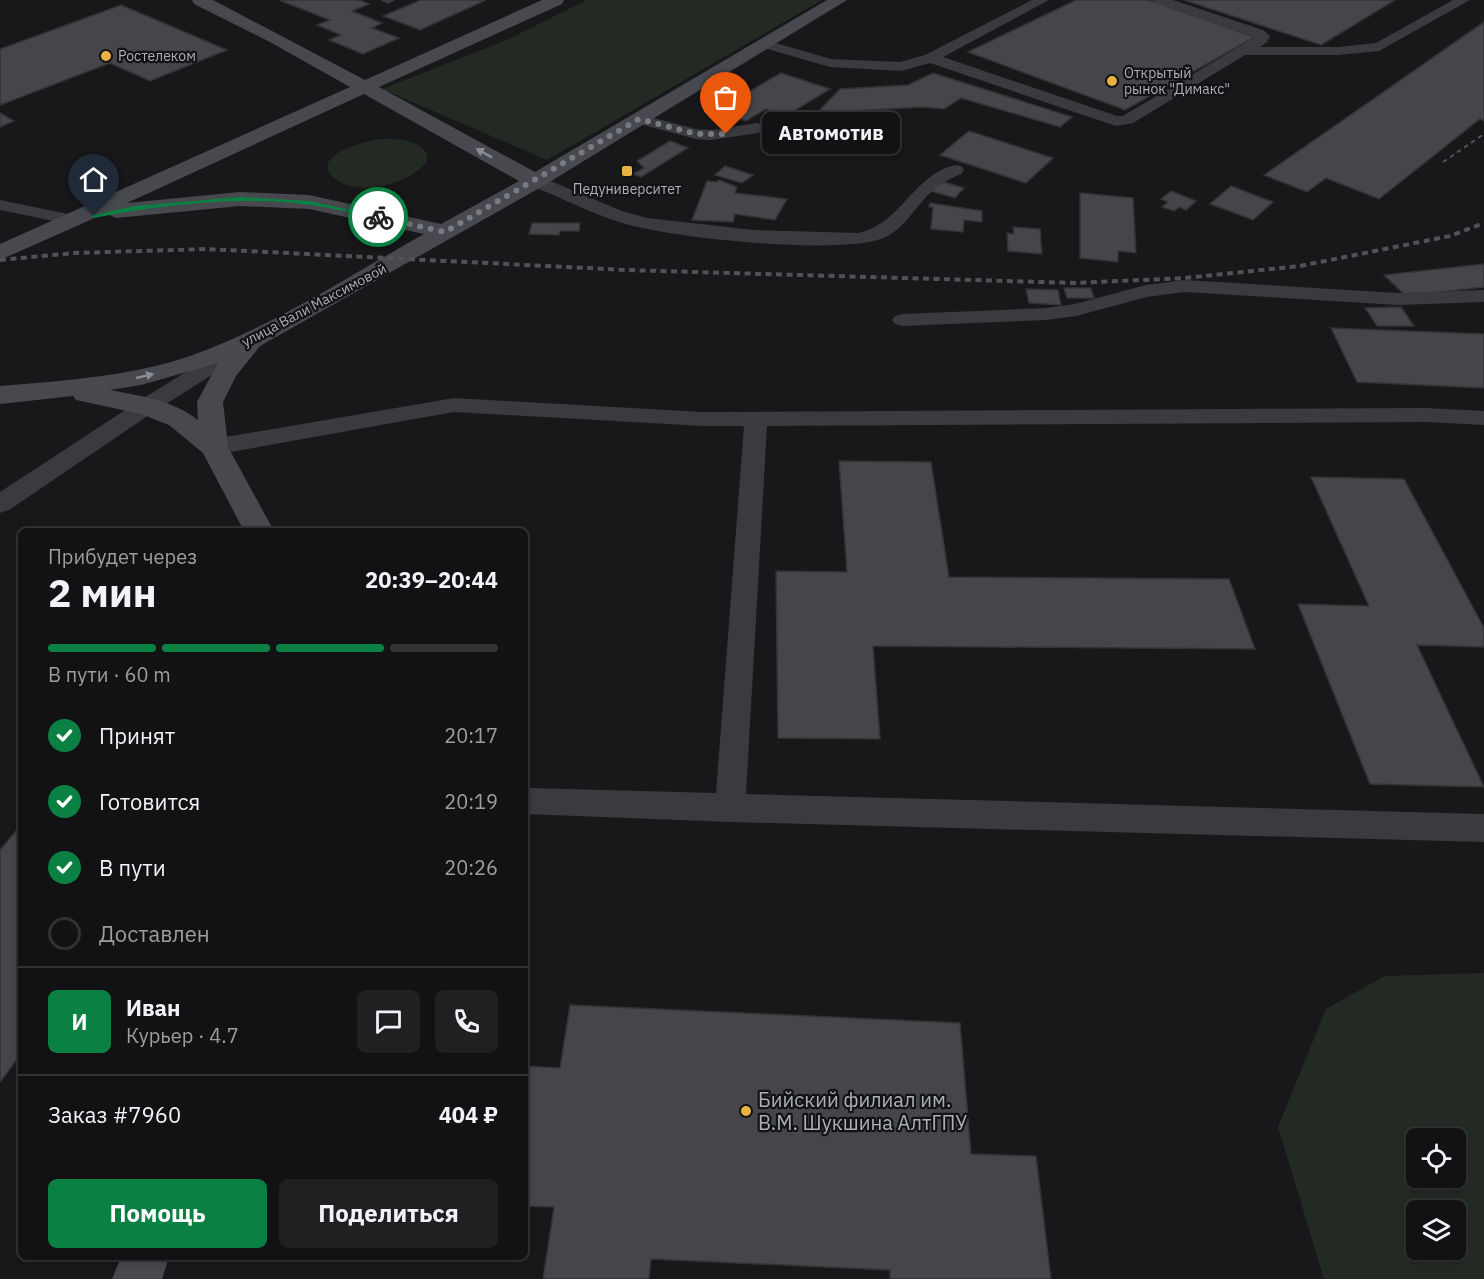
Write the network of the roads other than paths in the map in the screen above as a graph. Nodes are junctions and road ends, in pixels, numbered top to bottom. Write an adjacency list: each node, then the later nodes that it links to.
1 (200, 0): 10 (main road)
2 (556, 0): 10 (main road)
3 (839, 0): 7 (main road, улица Вали Максимовой)
4 (1042, 0): 9 (lane)
5 (1160, 0): 8 (lane)
6 (1463, 0): 8 (lane)
7 (765, 44): 9 (lane); 11 (main road, улица Вали Максимовой)
8 (1242, 51): 9 (lane)
9 (930, 58)
10 (367, 88): 14 (main road, one-way to 10); 16 (main road)
11 (639, 119): 12 (lane); 14 (main road, улица Вали Максимовой)
12 (758, 128)
13 (955, 170): 14 (lane)
14 (535, 181): 17 (main road, улица Вали Максимовой)
15 (0, 205): 16 (lane)
16 (73, 220): 17 (main road); 18 (main road)
17 (445, 232): 21 (main road, улица Вали Максимовой)
18 (0, 253)
19 (1484, 296): 20 (lane)
20 (902, 320)
21 (252, 340): 22 (main road, улица Вали Максимовой, one-way to 21); 24 (lane); 27 (main road)
22 (45, 391): 23 (main road, улица Вали Максимовой); 24 (main road)
23 (0, 395)
24 (147, 406): 27 (main road); 28 (lane)
25 (756, 418): 26 (lane); 27 (lane); 31 (lane)
26 (1484, 418)
27 (214, 447): 29 (main road)
28 (0, 504)
29 (257, 528)
30 (530, 802): 31 (lane)
31 (730, 808): 32 (lane)
32 (1484, 828)
33 (144, 1260): 34 (main road)
34 (137, 1279)

